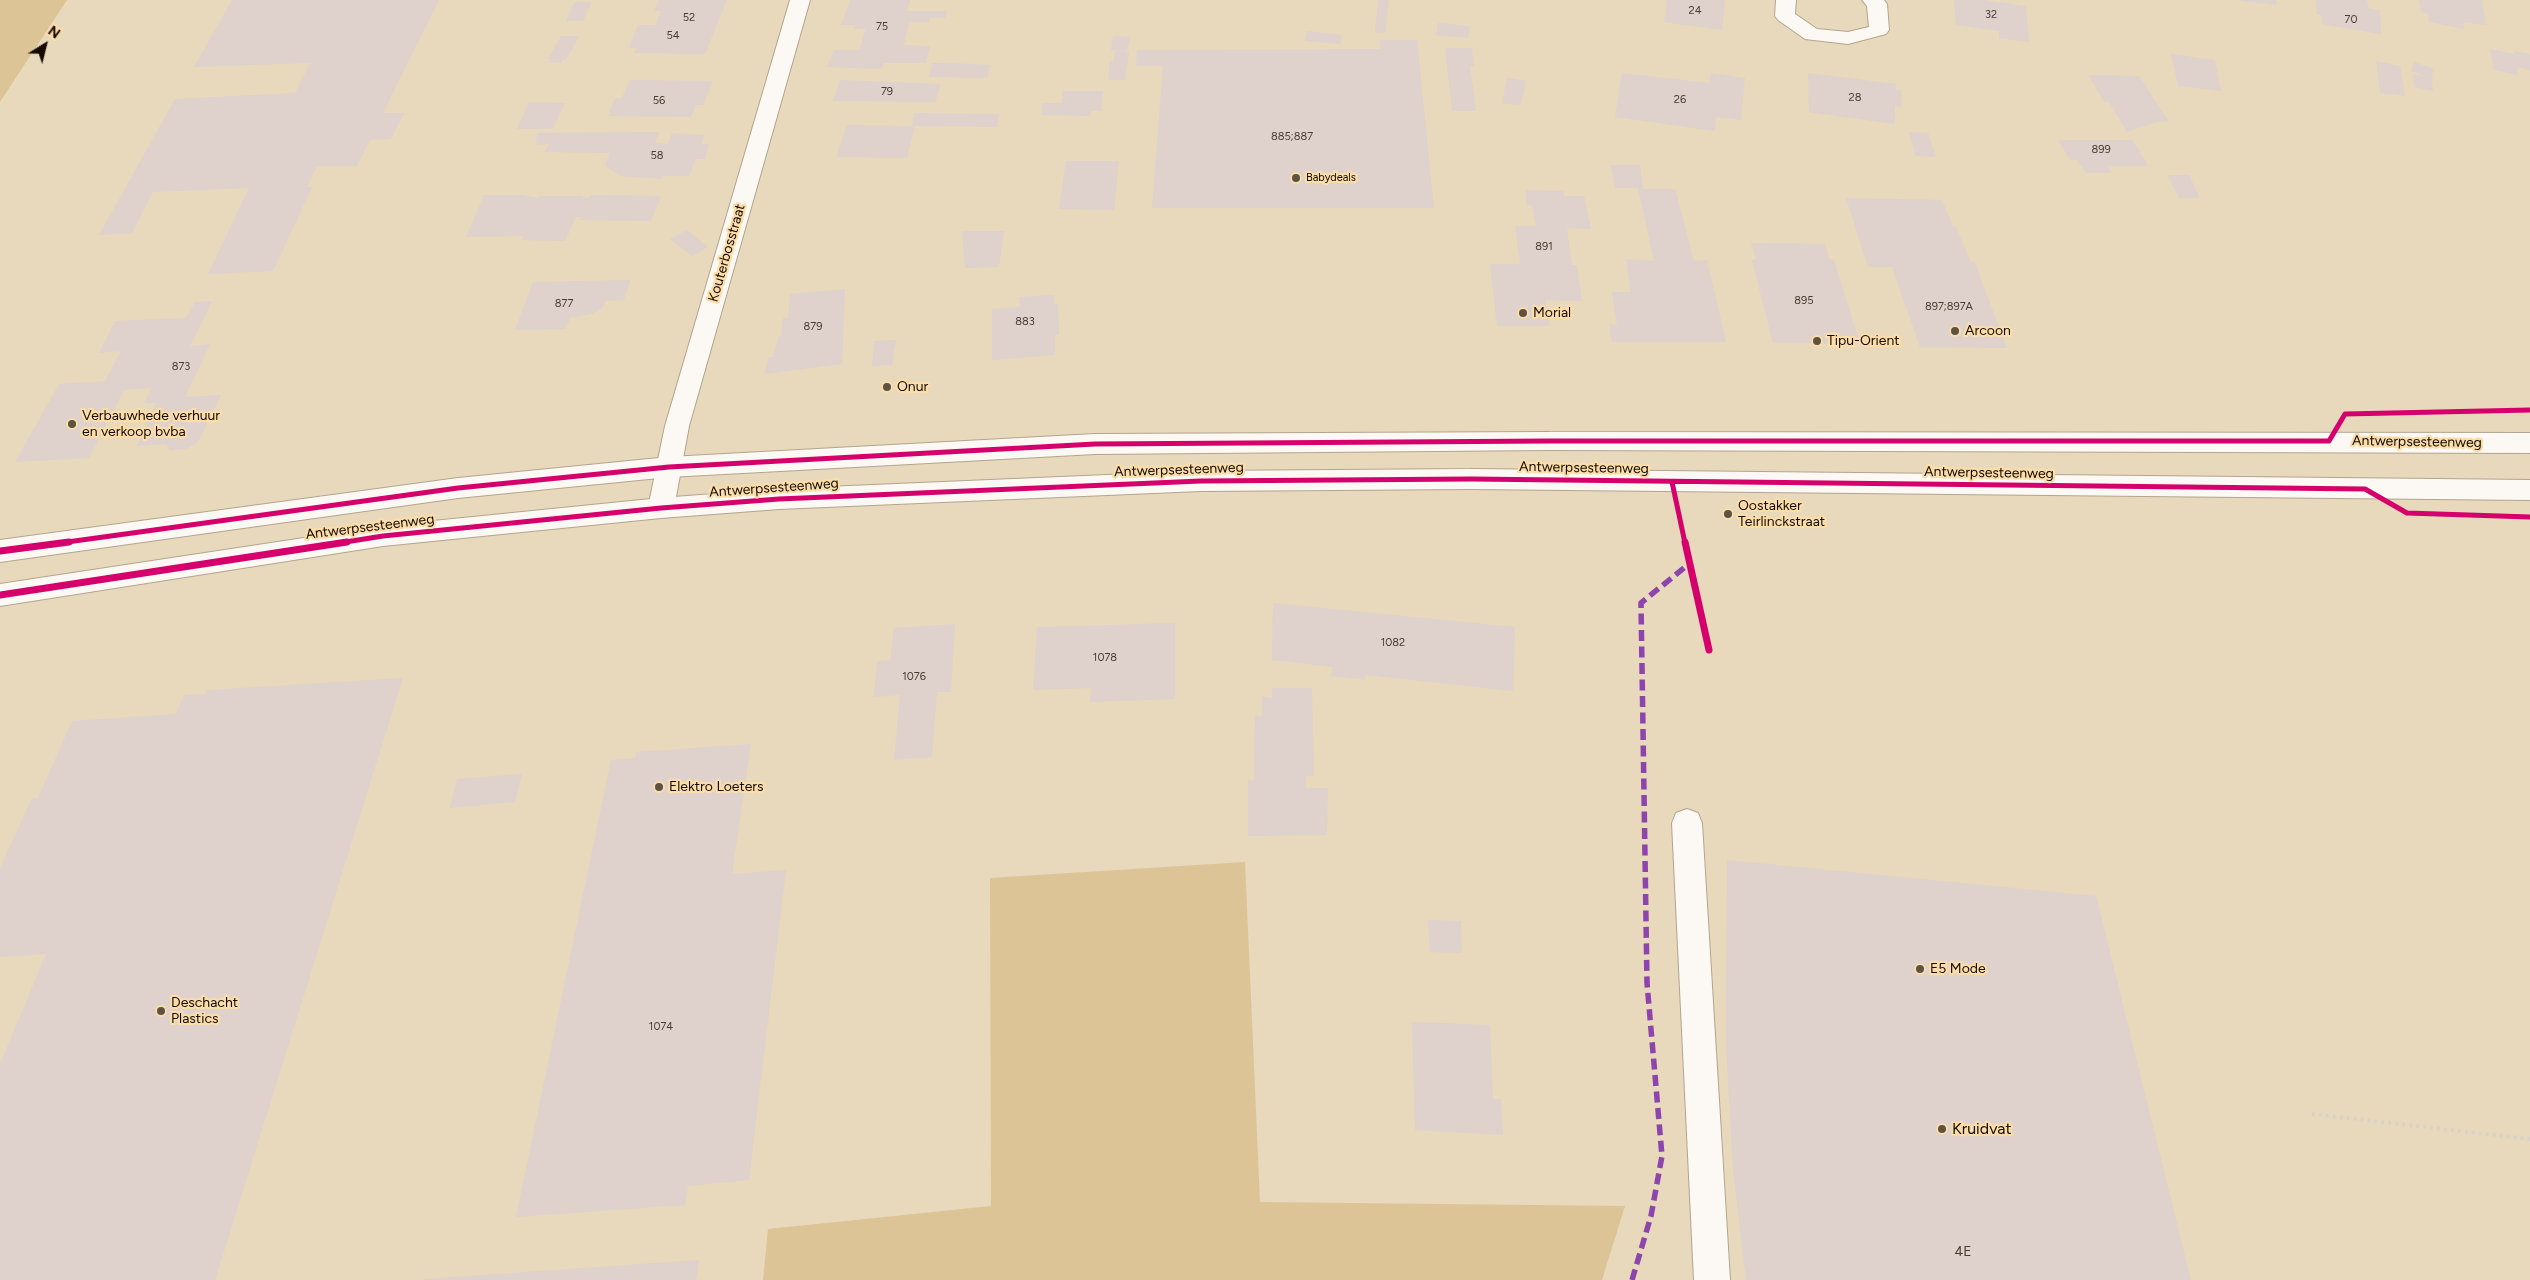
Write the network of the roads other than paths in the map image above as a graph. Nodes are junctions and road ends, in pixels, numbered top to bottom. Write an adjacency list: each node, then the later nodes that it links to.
1 (800, 0): 5 (main road, Kouterbosstraat)
2 (1786, 0): 3 (main road)
3 (1872, 0)
4 (2530, 443): 5 (main road, Antwerpsesteenweg)
5 (669, 467): 7 (main road, Kouterbosstraat); 8 (main road, Antwerpsesteenweg)
6 (2530, 490): 7 (main road, Antwerpsesteenweg)
7 (662, 508): 9 (main road, Antwerpsesteenweg)
8 (0, 551)
9 (0, 595)
10 (1687, 823): 11 (main road)
11 (1712, 1280)

